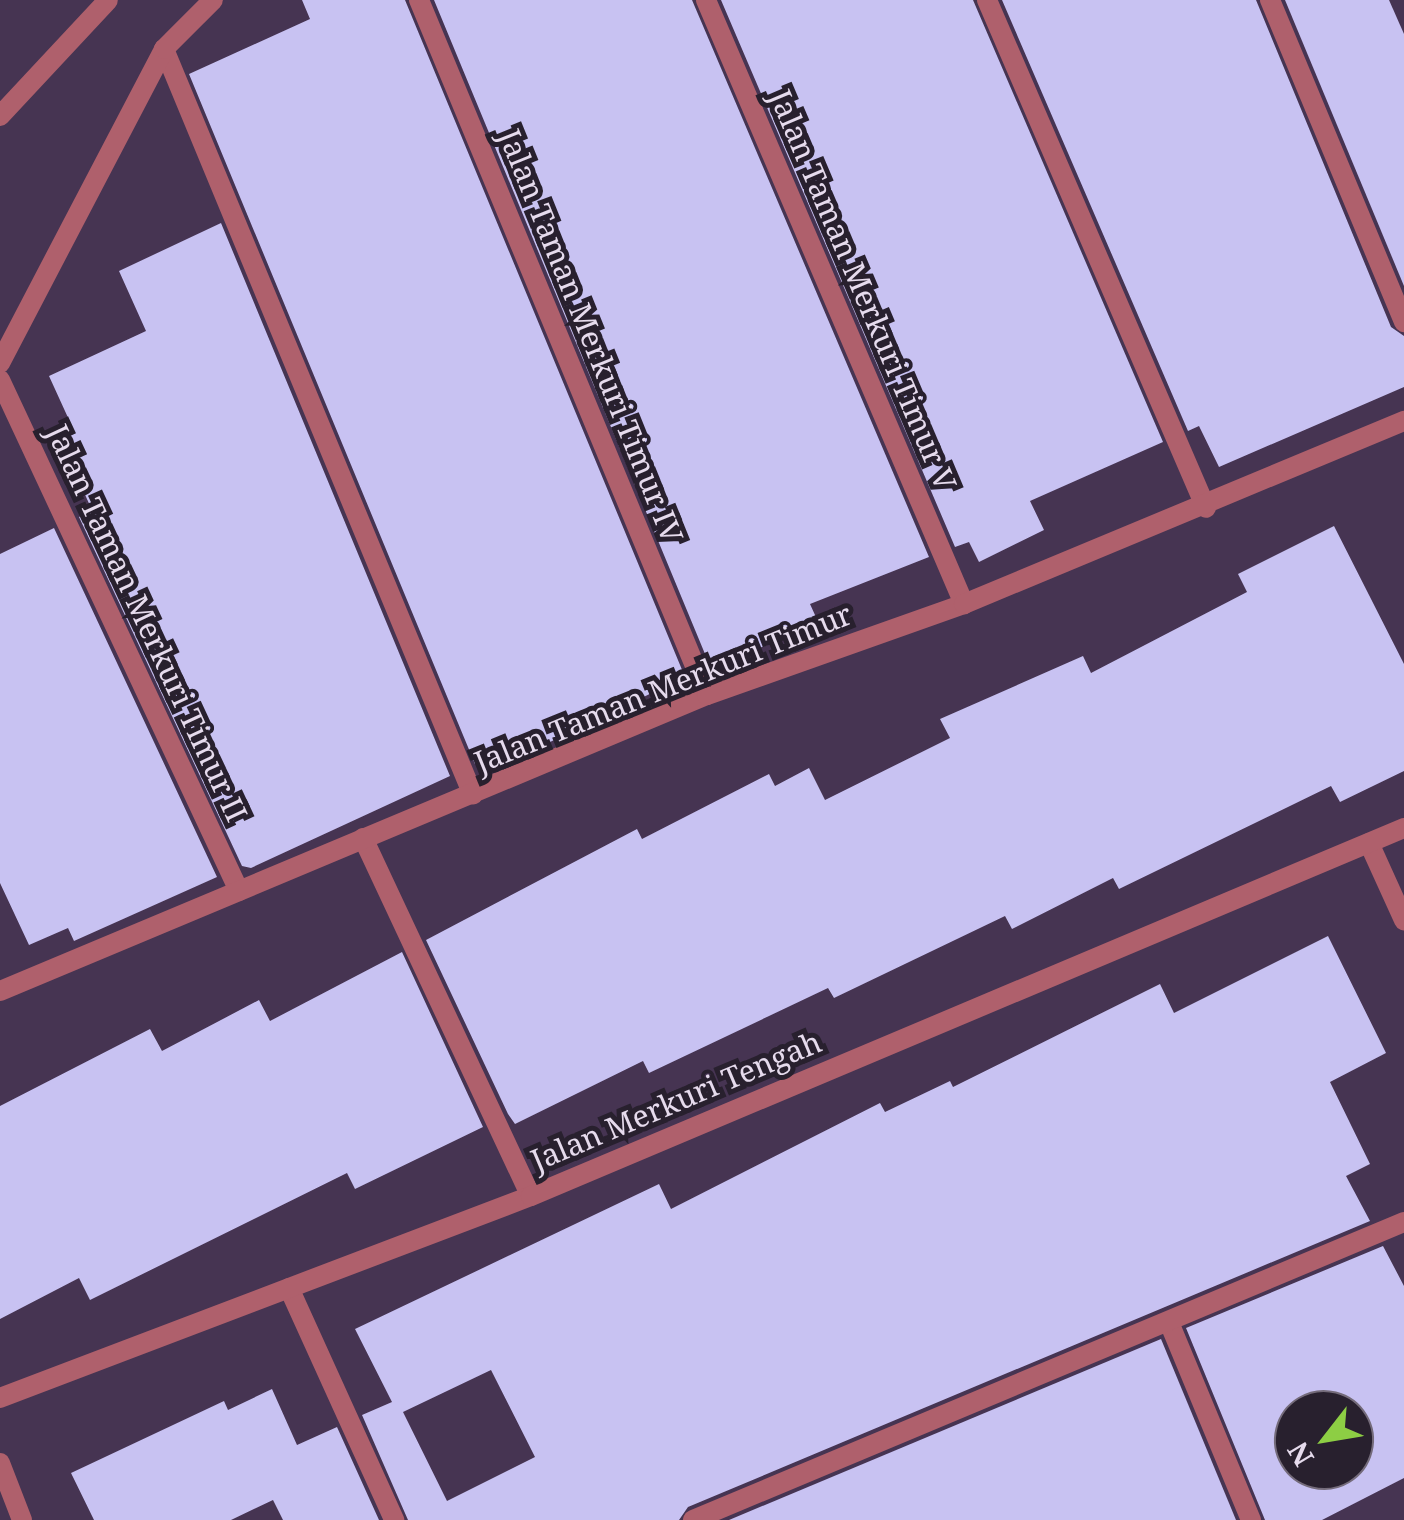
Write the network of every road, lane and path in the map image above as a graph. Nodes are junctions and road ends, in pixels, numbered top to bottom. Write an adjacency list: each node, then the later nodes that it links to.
1 (108, 0): 8 (street)
2 (213, 0): 7 (street)
3 (420, 0): 15 (street, Jalan Taman Merkuri Timur IV)
4 (706, 0): 14 (street, Jalan Taman Merkuri Timur V)
5 (987, 0): 13 (street)
6 (1270, 0): 9 (street)
7 (164, 49): 10 (street); 16 (street)
8 (0, 116)
9 (1404, 322)
10 (0, 363)
11 (0, 380): 20 (street, Jalan Taman Merkuri Timur II)
12 (1404, 421): 13 (street, Jalan Taman Merkuri Timur)
13 (1206, 508): 14 (street, Jalan Taman Merkuri Timur)
14 (964, 604): 15 (street, Jalan Taman Merkuri Timur)
15 (707, 696): 16 (street, Jalan Taman Merkuri Timur)
16 (473, 795): 18 (street, Jalan Taman Merkuri Timur)
17 (1404, 828): 19 (street, Jalan Merkuri Tengah)
18 (363, 838): 20 (street, Jalan Taman Merkuri Timur); 23 (street)
19 (1369, 843): 21 (street); 23 (street, Jalan Merkuri Tengah)
20 (240, 892): 22 (street, Jalan Taman Merkuri Timur)
21 (1404, 920)
22 (0, 991)
23 (531, 1196): 25 (street, Jalan Merkuri Tengah)
24 (1404, 1222): 26 (street)
25 (288, 1288): 27 (street, Jalan Merkuri Tengah); 30 (street)
26 (1171, 1327): 31 (street); 32 (street)
27 (0, 1398)
28 (0, 1463): 29 (street)
29 (22, 1520)
30 (394, 1520)
31 (693, 1520)
32 (1251, 1520)

